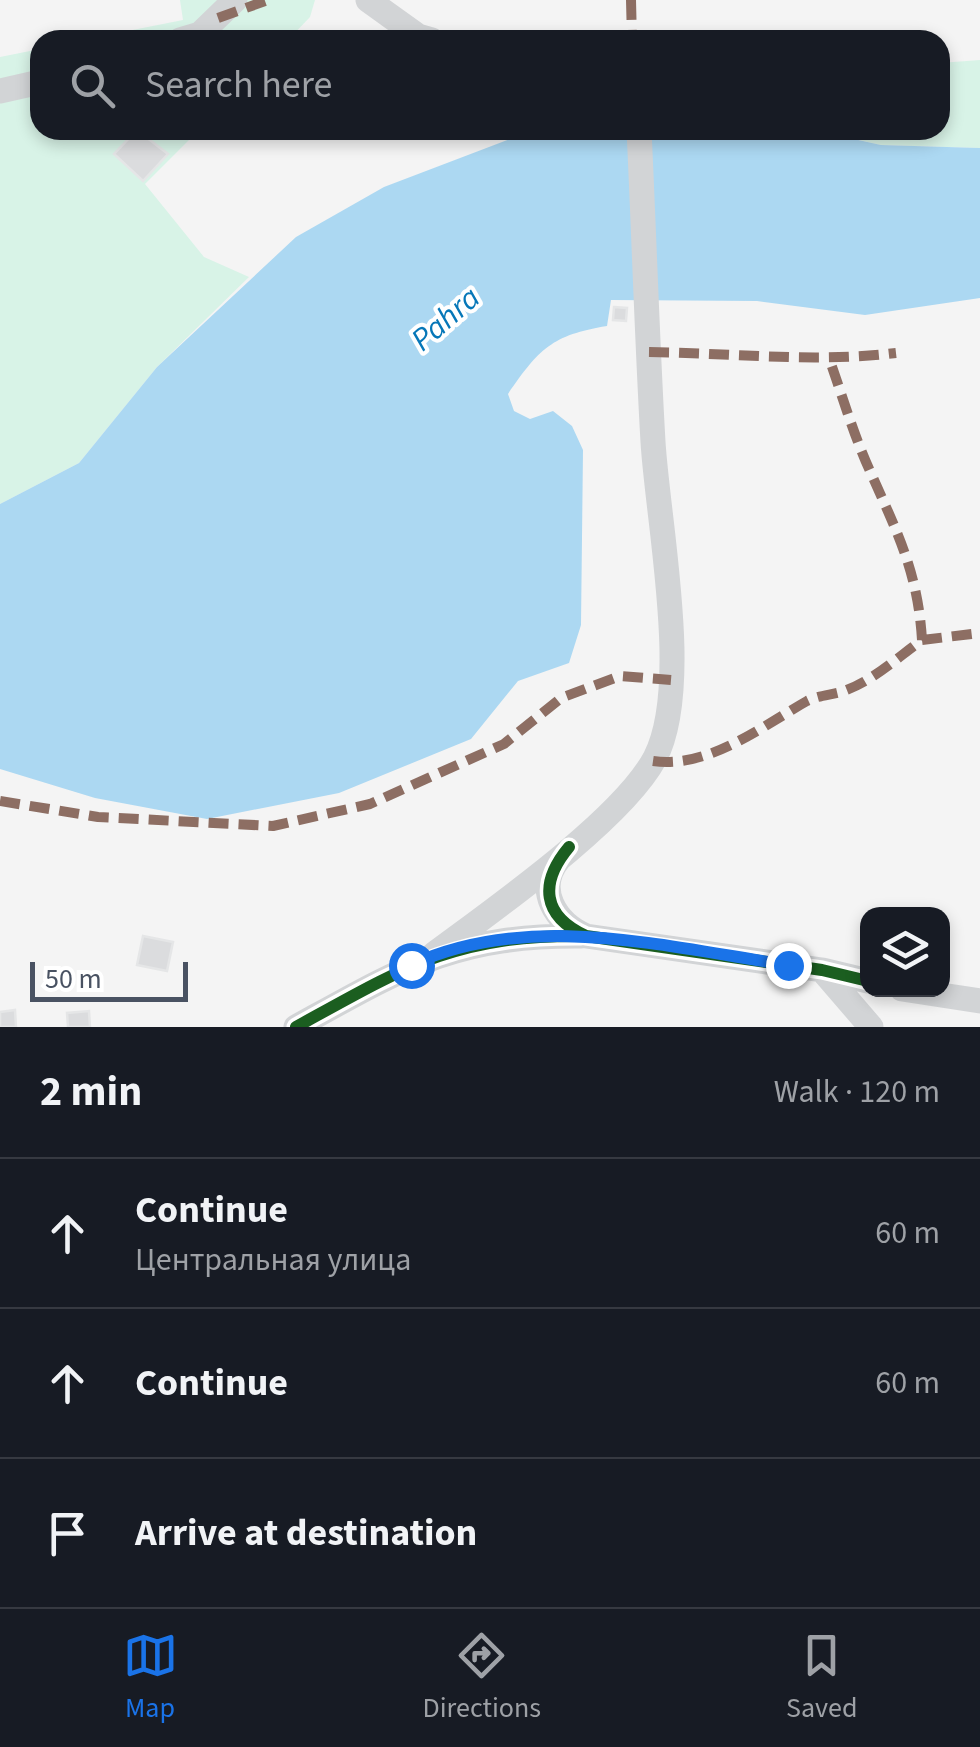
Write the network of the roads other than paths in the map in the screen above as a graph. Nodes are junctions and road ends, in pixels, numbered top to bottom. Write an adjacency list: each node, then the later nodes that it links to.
1 (234, 0): 4 (street)
2 (368, 0): 3 (street)
3 (395, 10): 5 (street)
4 (204, 30)
5 (420, 30)
6 (30, 84): 7 (street)
7 (0, 92)
8 (640, 140): 9 (street)
9 (568, 848): 10 (street); 11 (street)
10 (586, 936): 11 (street); 12 (street)
11 (434, 954): 16 (street)
12 (822, 970): 13 (street); 17 (street)
13 (860, 979)
14 (950, 997): 15 (street)
15 (980, 1001)
16 (296, 1027)
17 (872, 1027)

